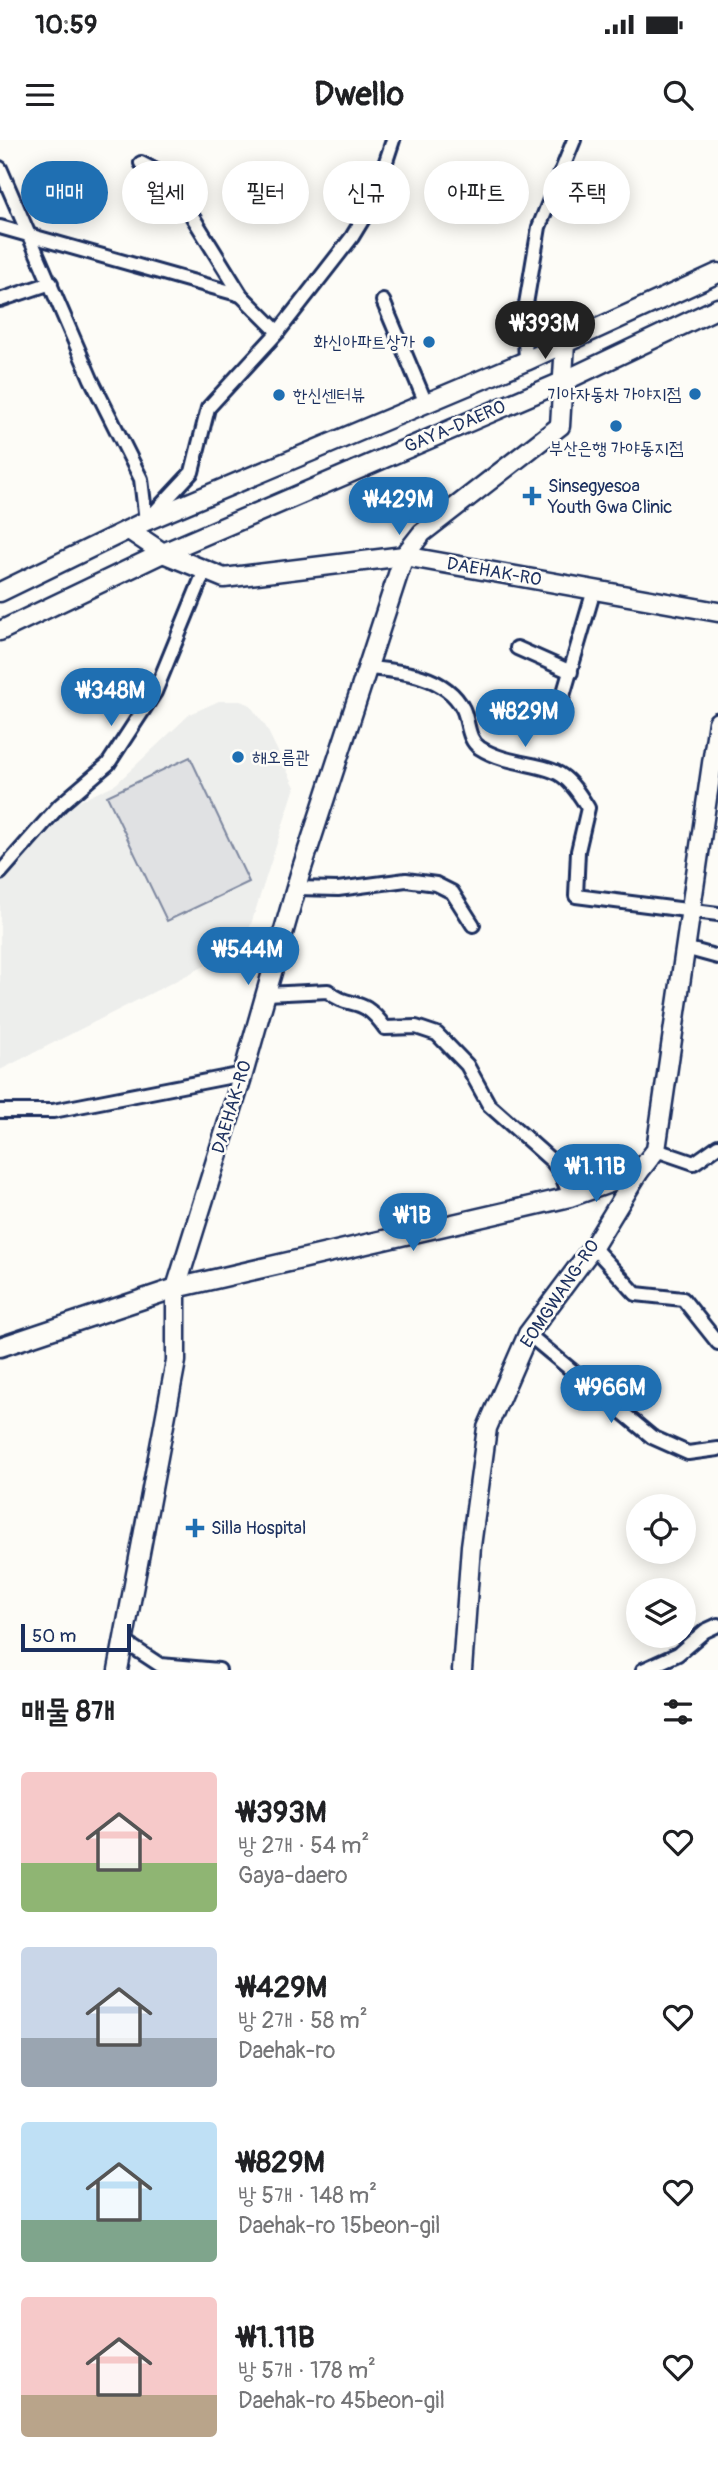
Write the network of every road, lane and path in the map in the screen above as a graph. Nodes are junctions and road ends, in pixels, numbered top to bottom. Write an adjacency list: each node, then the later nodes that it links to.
1 (393, 140): 13 (street)
2 (574, 140): 15 (street)
3 (0, 168): 6 (street)
4 (197, 224): 9 (street)
5 (0, 227): 6 (street)
6 (30, 236): 8 (street); 9 (street)
7 (718, 272): 14 (main road, GAYA-DAERO)
8 (51, 283): 10 (street); 18 (street)
9 (241, 295): 13 (street)
10 (0, 300)
11 (383, 301): 17 (street)
12 (718, 308): 16 (main road, GAYA-DAERO)
13 (278, 332): 18 (street)
14 (565, 343): 15 (main road, GAYA-DAERO); 16 (main road, DAEHAK-RO)
15 (526, 361): 17 (main road, GAYA-DAERO)
16 (562, 382): 20 (main road, GAYA-DAERO); 21 (main road, DAEHAK-RO)
17 (425, 401): 18 (main road, GAYA-DAERO)
18 (146, 522): 19 (main road, GAYA-DAERO)
19 (129, 530): 20 (main road, DAEHAK-RO); 24 (main road, GAYA-DAERO)
20 (163, 553): 22 (main road, DAEHAK-RO); 26 (main road, GAYA-DAERO)
21 (404, 556): 22 (main road, DAEHAK-RO); 23 (main road, DAEHAK-RO); 28 (main road, DAEHAK-RO)
22 (205, 570): 33 (street)
23 (589, 589): 25 (main road); 29 (street)
24 (0, 592)
25 (718, 612)
26 (0, 631)
27 (517, 648): 29 (street)
28 (368, 668): 34 (main road, DAEHAK-RO); 35 (street)
29 (571, 672): 30 (street)
30 (560, 706)
31 (718, 722): 32 (main road, EOMGWANG-RO)
32 (715, 768): 35 (main road, EOMGWANG-RO)
33 (0, 873)
34 (296, 888): 37 (street); 40 (main road, DAEHAK-RO)
35 (690, 912): 36 (street); 38 (main road, EOMGWANG-RO)
36 (718, 914)
37 (473, 925)
38 (685, 947): 39 (street); 44 (main road, EOMGWANG-RO)
39 (718, 957)
40 (267, 994): 41 (main road, DAEHAK-RO); 46 (street)
41 (243, 1074): 42 (street); 48 (main road, DAEHAK-RO)
42 (0, 1111)
43 (718, 1146): 44 (street)
44 (656, 1150): 45 (main road, EOMGWANG-RO)
45 (638, 1173): 46 (main road); 47 (main road, EOMGWANG-RO)
46 (570, 1197): 48 (main road)
47 (593, 1247): 49 (main road, EOMGWANG-RO); 50 (street)
48 (176, 1288): 51 (main road); 54 (main road, DAEHAK-RO)
49 (528, 1334): 52 (street); 57 (main road, EOMGWANG-RO)
50 (718, 1343)
51 (0, 1347)
52 (718, 1449)
53 (718, 1625): 58 (street)
54 (122, 1640): 55 (main road, DAEHAK-RO); 56 (street)
55 (118, 1670)
56 (219, 1670)
57 (462, 1670)
58 (643, 1670)

